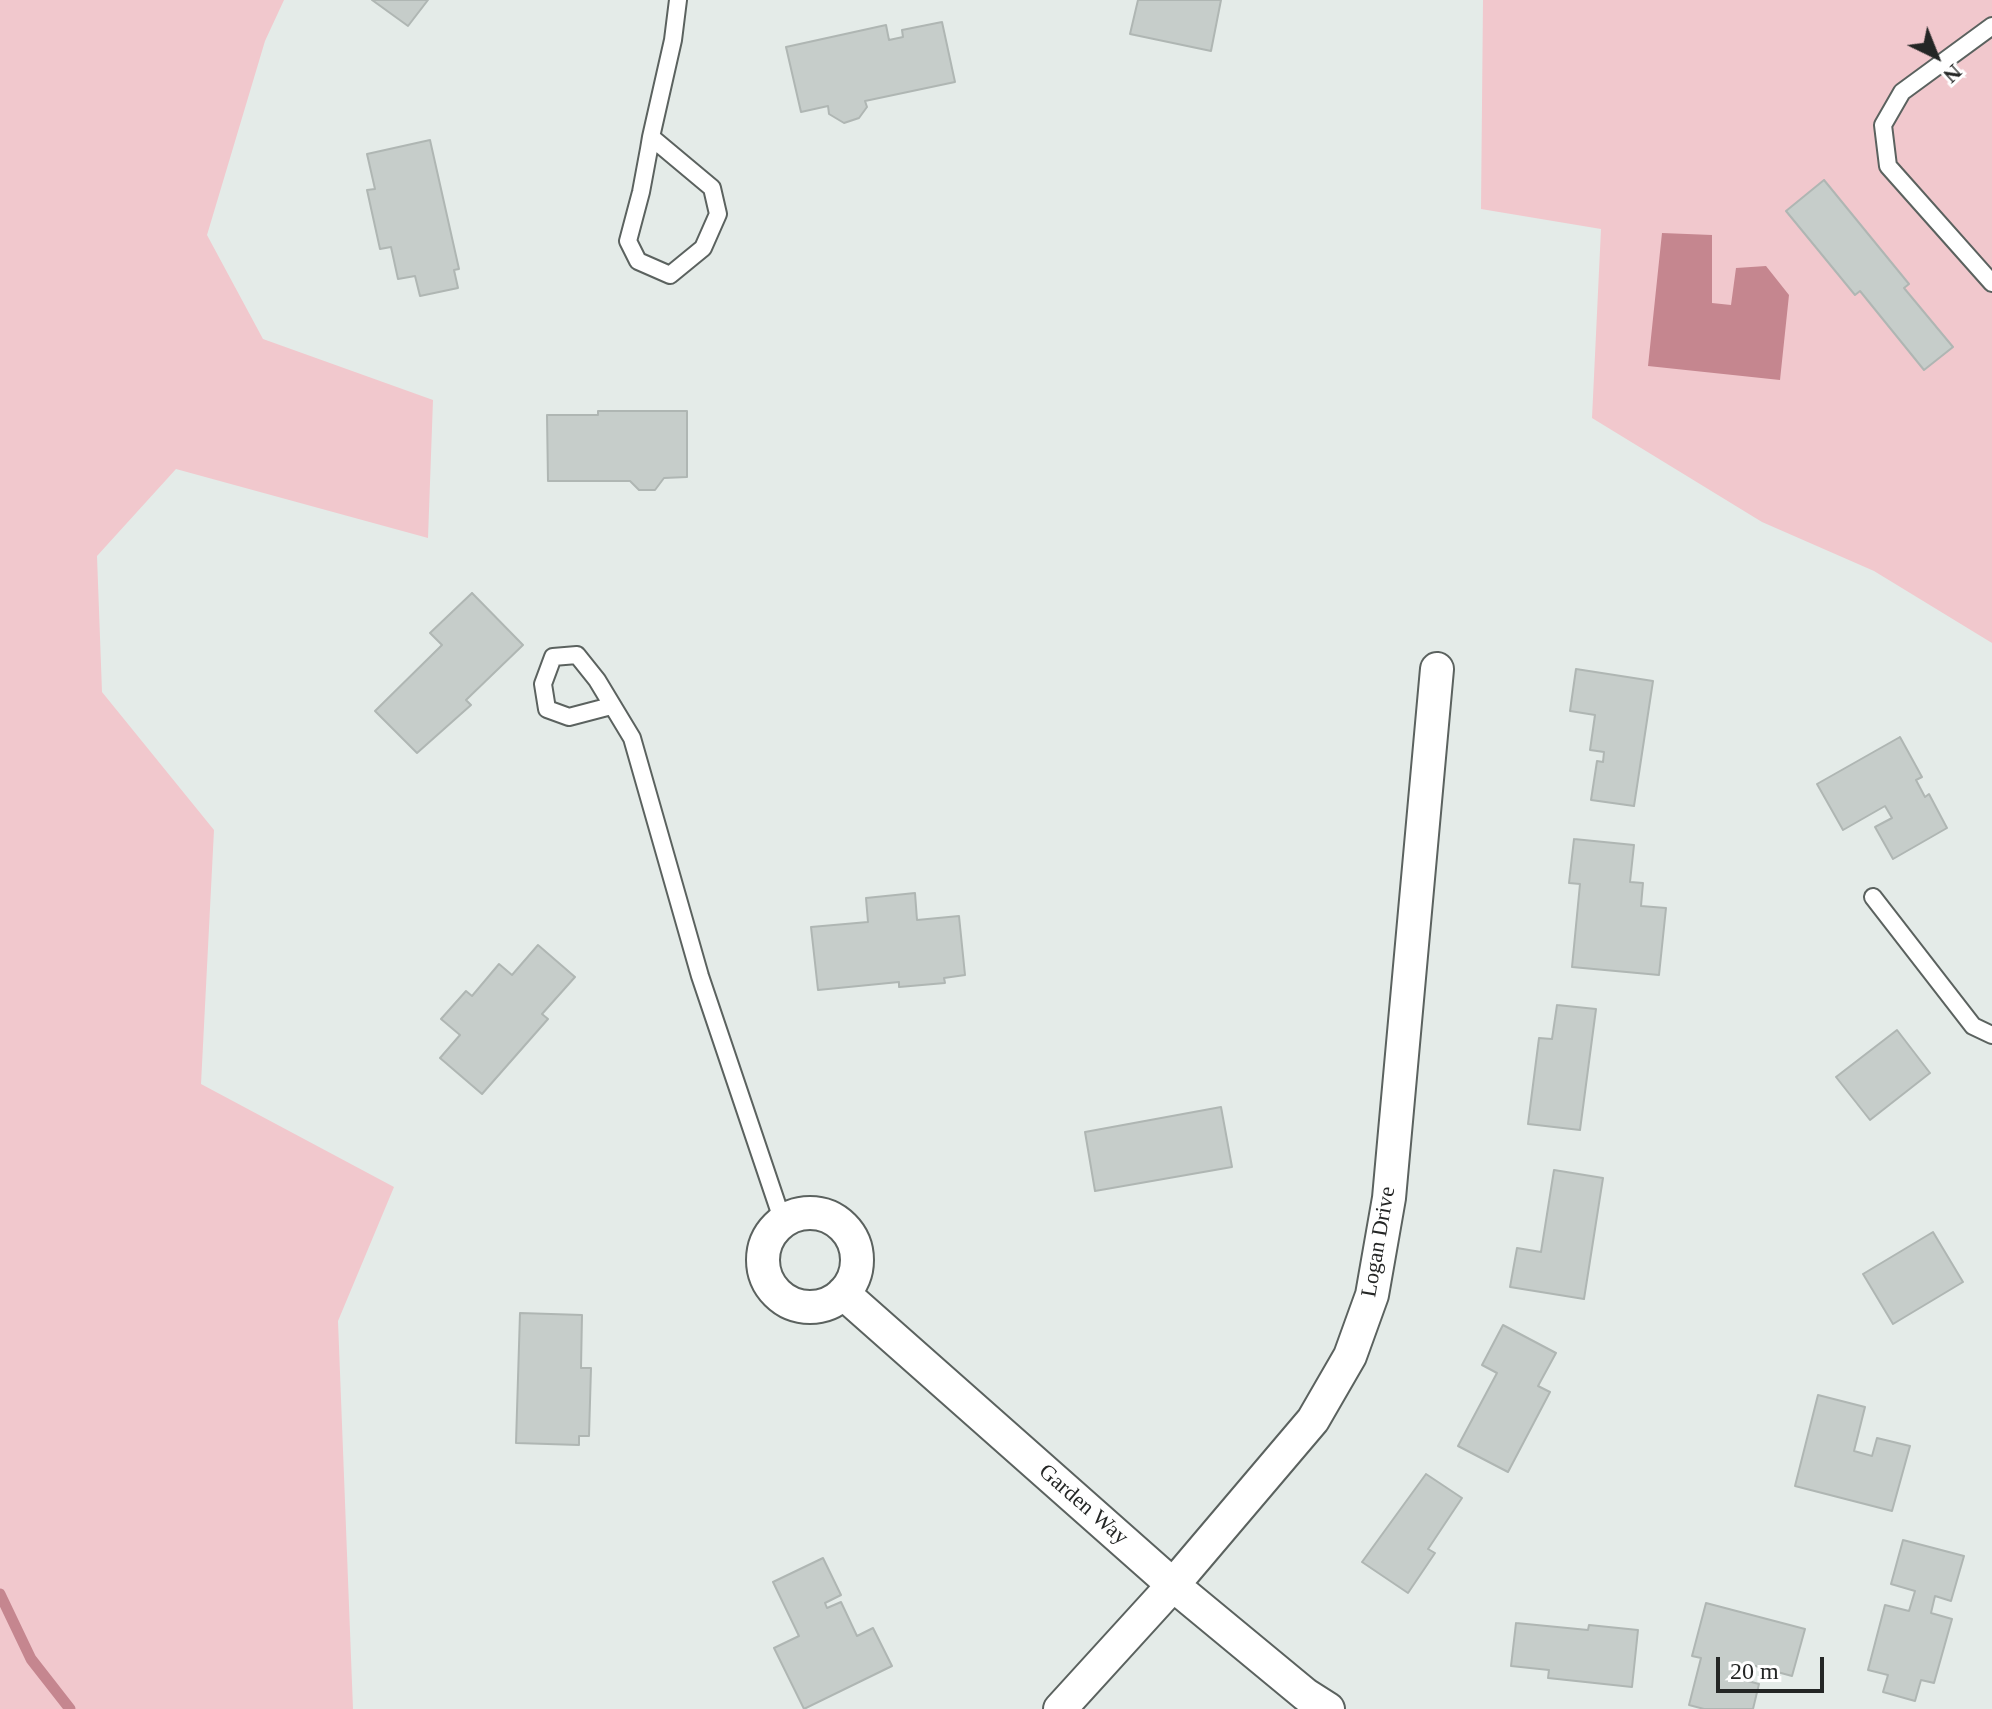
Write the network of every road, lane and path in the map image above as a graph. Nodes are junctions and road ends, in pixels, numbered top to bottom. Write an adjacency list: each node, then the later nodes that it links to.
1 (678, 0): 3 (lane)
2 (1992, 26): 4 (lane)
3 (651, 137): 3 (lane)
4 (1992, 283)
5 (1437, 669): 11 (street, Logan Drive)
6 (611, 706): 6 (lane); 9 (lane)
7 (1873, 897): 8 (lane)
8 (1992, 1035)
9 (783, 1222): 10 (street); 10 (street)
10 (843, 1293): 11 (street, Garden Way)
11 (1173, 1585): 12 (street, Logan Drive); 13 (street, Garden Way)
12 (1060, 1709)
13 (1328, 1709)

